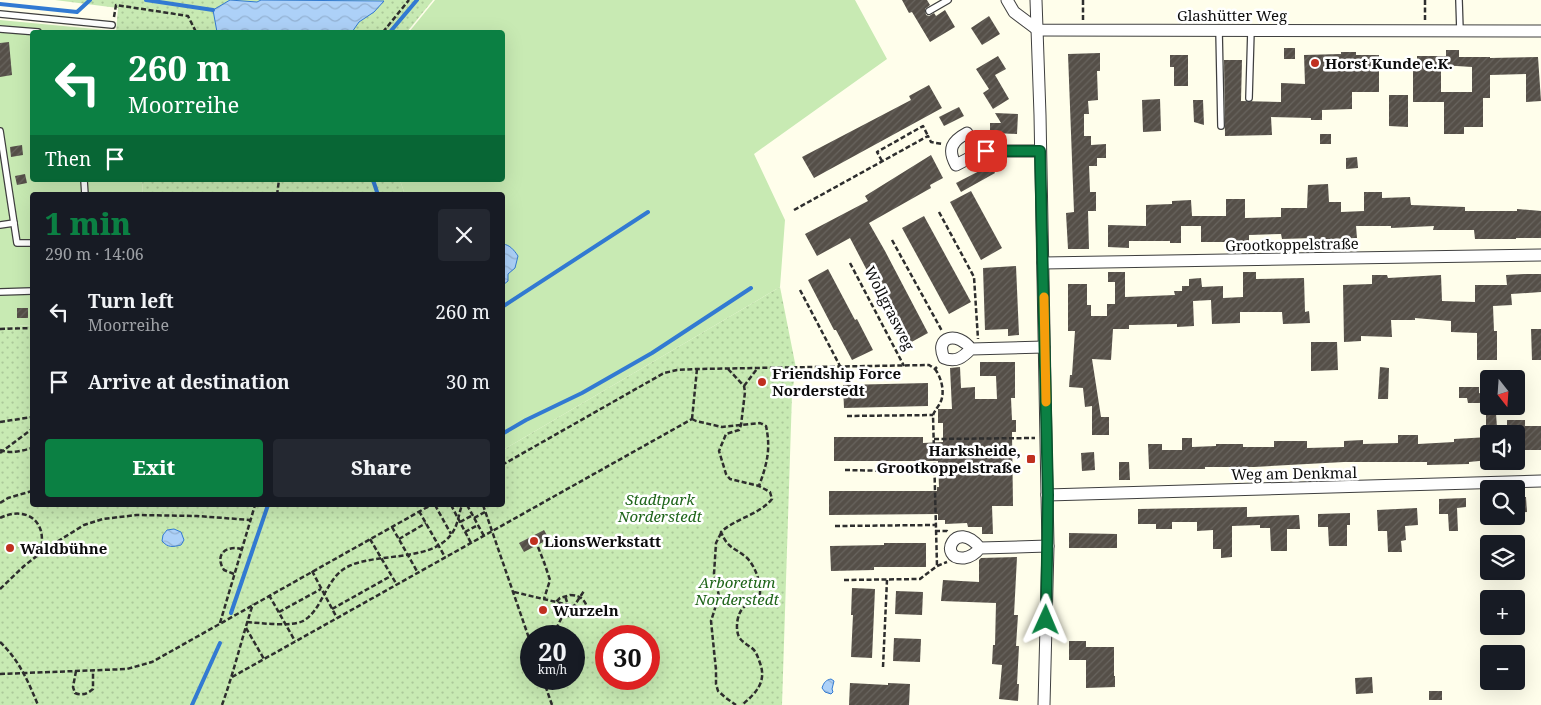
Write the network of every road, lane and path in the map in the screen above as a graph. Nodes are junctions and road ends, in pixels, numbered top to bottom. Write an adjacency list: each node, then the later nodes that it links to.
1 (117, 0): 9 (path)
2 (409, 0): 16 (path)
3 (948, 0): 10 (lane)
4 (1007, 0): 17 (street)
5 (1036, 0): 17 (street)
6 (1083, 0): 18 (path)
7 (1425, 0): 22 (path)
8 (1459, 0): 23 (lane)
9 (116, 5): 12 (path); 15 (path)
10 (929, 11)
11 (0, 14): 13 (lane)
12 (115, 14)
13 (112, 25)
14 (0, 29): 21 (lane)
15 (195, 30)
16 (385, 30)
17 (1038, 30): 18 (street, Glashütter Weg); 30 (street)
18 (1083, 30): 19 (street, Glashütter Weg)
19 (1219, 30): 20 (street, Glashütter Weg); 26 (lane)
20 (1251, 30): 22 (street, Glashütter Weg); 25 (lane)
21 (30, 31)
22 (1426, 31): 23 (street, Glashütter Weg)
23 (1460, 31): 24 (street, Glashütter Weg)
24 (1541, 31)
25 (1249, 98)
26 (1221, 126)
27 (0, 131): 35 (lane)
28 (928, 136): 29 (path); 32 (path); 32 (path)
29 (952, 146): 31 (street); 31 (street)
30 (1040, 151): 31 (street); 40 (street)
31 (979, 153)
32 (882, 161): 33 (path)
33 (794, 210)
34 (939, 212): 49 (path)
35 (14, 223): 36 (lane); 38 (lane)
36 (0, 225)
37 (892, 240): 47 (path)
38 (30, 243)
39 (1541, 255): 40 (street, Grootkoppelstraße)
40 (1043, 263): 48 (street)
41 (850, 264): 51 (path, Wollgrasweg)
42 (800, 290): 52 (path)
43 (30, 291): 44 (lane)
44 (0, 292)
45 (30, 328): 46 (path)
46 (0, 329)
47 (948, 339): 49 (street); 50 (street)
48 (1044, 347): 49 (street); 65 (street)
49 (975, 349): 50 (street)
50 (949, 360): 56 (path)
51 (904, 366): 52 (path, Wollgrasweg); 56 (path, Wollgrasweg)
52 (840, 367): 55 (path, Wollgrasweg)
53 (697, 369): 54 (path); 61 (path); 69 (path)
54 (728, 369): 55 (path, Wollgrasweg); 57 (path)
55 (758, 369): 57 (path)
56 (935, 369): 58 (path)
57 (744, 386): 63 (path)
58 (933, 415): 59 (path); 66 (path)
59 (846, 416)
60 (30, 417): 62 (path)
61 (692, 419): 63 (path); 97 (path)
62 (0, 422)
63 (741, 425): 73 (path); 73 (path)
64 (30, 430): 68 (path)
65 (1046, 438): 66 (path); 75 (street)
66 (934, 439): 71 (path)
67 (30, 449): 68 (path)
68 (1, 451)
69 (505, 463)
70 (845, 470): 71 (path)
71 (934, 472): 94 (path)
72 (1541, 481): 75 (street, Weg am Denkmal)
73 (759, 486): 98 (path)
74 (30, 492): 76 (path)
75 (1048, 495): 105 (street)
76 (0, 503)
77 (254, 507): 89 (path)
78 (427, 507): 84 (path)
79 (436, 507): 99 (path)
80 (452, 507): 88 (path)
81 (461, 507): 88 (path)
82 (469, 507): 86 (path)
83 (484, 507): 85 (path)
84 (419, 511): 91 (path); 95 (path)
85 (485, 512): 86 (path); 97 (path)
86 (473, 517): 90 (path); 92 (path)
87 (0, 518): 107 (path)
88 (458, 519): 90 (path); 99 (path)
89 (250, 520): 107 (path); 109 (path)
90 (460, 522): 96 (path)
91 (426, 523): 102 (path); 104 (path)
92 (478, 525): 96 (path); 100 (path)
93 (836, 526): 94 (path)
94 (936, 526): 118 (path)
95 (392, 527): 101 (path); 102 (path)
96 (465, 532): 103 (path)
97 (492, 532): 100 (path); 122 (path)
98 (722, 532): 159 (path); 160 (path)
99 (451, 534): 104 (path)
100 (484, 536): 103 (path)
101 (370, 539): 112 (path); 113 (path)
102 (398, 539): 110 (path)
103 (471, 543): 111 (path)
104 (438, 545): 110 (path); 111 (path)
105 (1048, 546): 108 (street); 161 (street)
106 (538, 547): 128 (path)
107 (47, 548): 120 (path)
108 (980, 548)
109 (242, 550): 115 (path); 115 (path)
110 (407, 554): 112 (path); 114 (path)
111 (445, 557): 114 (path)
112 (381, 558): 116 (path); 124 (path)
113 (312, 571): 121 (path); 125 (path)
114 (418, 573): 119 (path)
115 (234, 574): 141 (path)
116 (391, 576): 119 (path); 133 (path)
117 (844, 580): 118 (path)
118 (887, 580): 149 (path)
119 (396, 585): 139 (path)
120 (0, 589)
121 (321, 589): 124 (path); 135 (path)
122 (514, 592): 128 (path); 143 (path)
123 (584, 592): 127 (path)
124 (324, 594): 133 (path); 142 (path)
125 (269, 595): 130 (path); 135 (path)
126 (565, 596): 127 (path); 129 (path); 131 (path)
127 (580, 597): 132 (path); 134 (path)
128 (544, 599): 129 (path)
129 (556, 602): 131 (path); 136 (path)
130 (254, 604): 140 (path); 141 (path)
131 (568, 605): 132 (path); 136 (path)
132 (574, 606): 134 (path); 138 (path)
133 (332, 609): 139 (path)
134 (588, 610): 137 (path); 138 (path)
135 (279, 612): 142 (path)
136 (564, 614): 138 (path); 144 (path)
137 (611, 615)
138 (577, 616)
139 (337, 618): 146 (path)
140 (247, 622): 142 (path); 145 (path)
141 (220, 624): 150 (path)
142 (285, 624): 146 (path)
143 (525, 625)
144 (558, 625)
145 (246, 627): 148 (path); 154 (path)
146 (295, 641): 148 (path)
147 (0, 642): 152 (path)
148 (264, 659): 154 (path)
149 (883, 668)
150 (93, 670): 151 (path); 151 (path)
151 (76, 671): 152 (path)
152 (25, 673): 153 (path); 156 (path)
153 (0, 674)
154 (232, 677): 157 (path)
155 (547, 690): 158 (path)
156 (38, 705)
157 (222, 705)
158 (552, 705)
159 (736, 705)
160 (742, 705)
161 (1044, 705)

